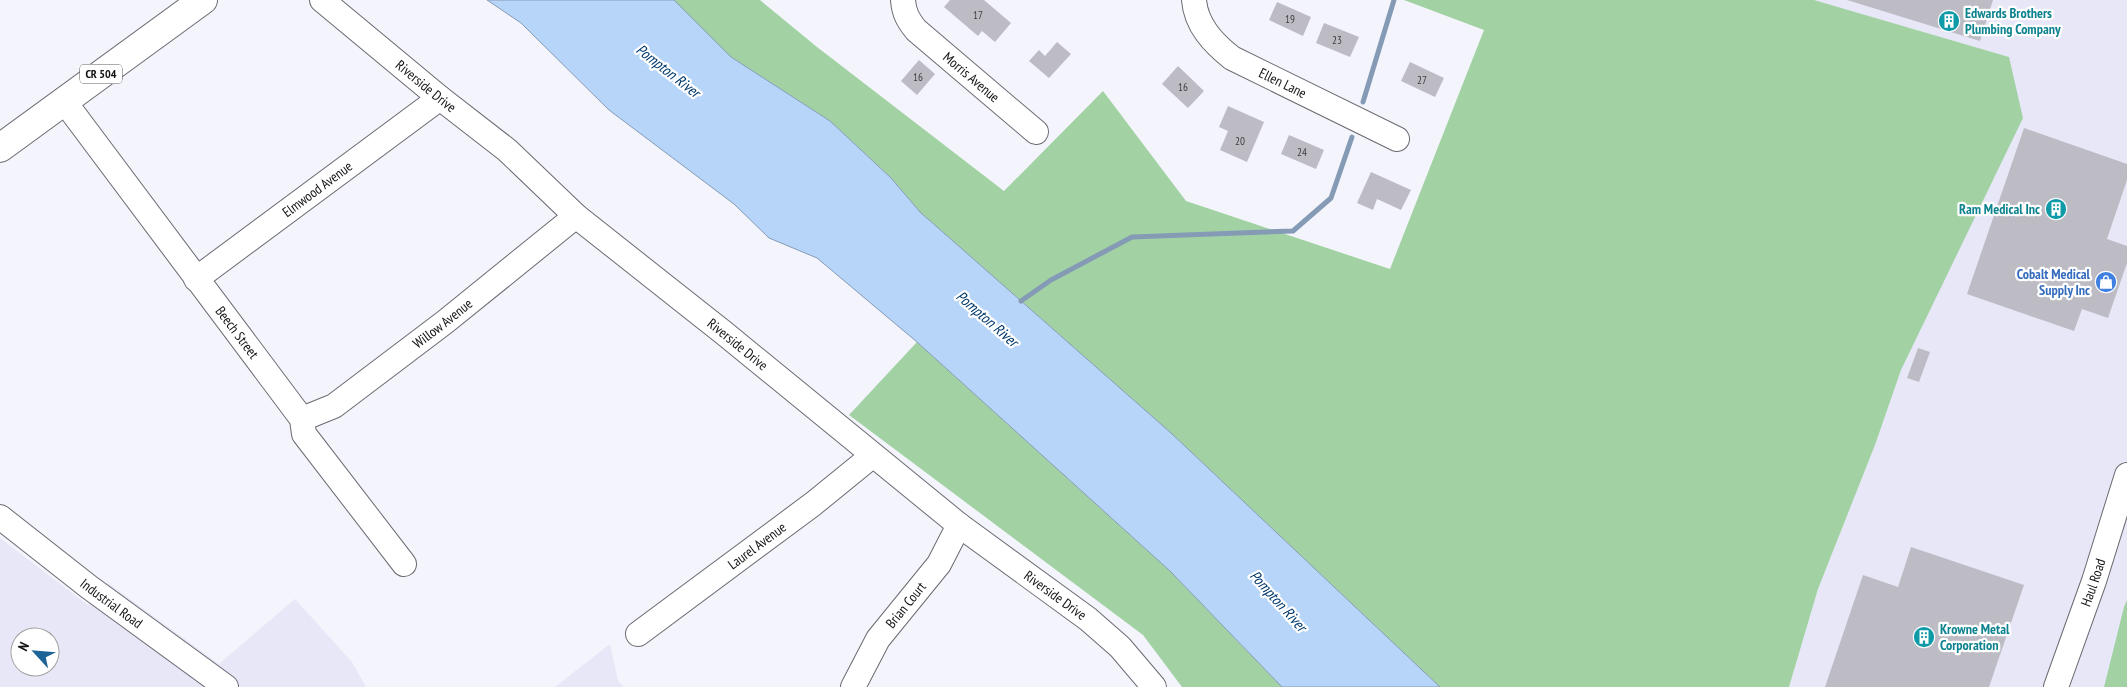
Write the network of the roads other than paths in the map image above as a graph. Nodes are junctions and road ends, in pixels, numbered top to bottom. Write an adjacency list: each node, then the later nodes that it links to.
1 (203, 0): 6 (main road, CR 504)
2 (322, 0): 5 (street, Riverside Drive)
3 (1194, 0): 8 (street, Ellen Lane)
4 (906, 10): 7 (street, Morris Avenue)
5 (440, 98): 10 (street, Riverside Drive); 11 (street, Elmwood Avenue)
6 (64, 101): 9 (main road, CR 504); 11 (street, Beech Street)
7 (1036, 132)
8 (1397, 139)
9 (0, 148)
10 (576, 216): 12 (street, Willow Avenue); 13 (street, Riverside Drive)
11 (196, 279): 12 (street, Beech Street)
12 (302, 419): 17 (street, Beech Street)
13 (872, 456): 16 (street, Riverside Drive); 18 (street, Laurel Avenue)
14 (2127, 475): 22 (street, Haul Road)
15 (0, 517): 19 (street, Industrial Road)
16 (959, 526): 20 (street, Brian Court); 21 (street, Riverside Drive)
17 (404, 564)
18 (638, 634)
19 (226, 687)
20 (853, 687)
21 (1154, 687)
22 (2056, 687)

